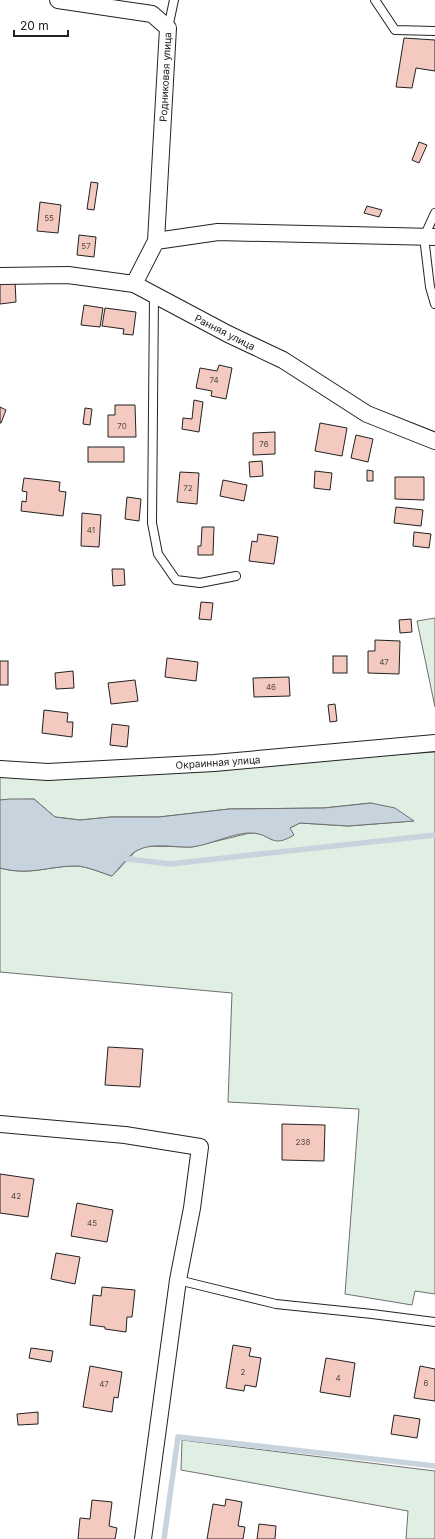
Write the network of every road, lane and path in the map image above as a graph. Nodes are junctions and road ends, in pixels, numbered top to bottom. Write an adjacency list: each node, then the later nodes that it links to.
1 (58, 0): 4 (street, Родниковая улица)
2 (174, 0): 4 (lane)
3 (375, 0): 5 (lane)
4 (168, 28): 8 (street, Родниковая улица)
5 (435, 31)
6 (435, 213): 7 (lane)
7 (430, 237): 8 (street); 12 (lane)
8 (156, 241): 10 (street)
9 (0, 276): 10 (street, Ранняя улица)
10 (134, 284): 11 (street, Ранняя улица)
11 (154, 295): 13 (street, Ранняя улица); 14 (lane)
12 (435, 304)
13 (435, 441)
14 (236, 576)
15 (435, 743): 16 (street, Окраинная улица)
16 (0, 769)
17 (0, 1124): 18 (street)
18 (178, 1280): 19 (lane); 20 (street)
19 (435, 1322)
20 (143, 1539)

